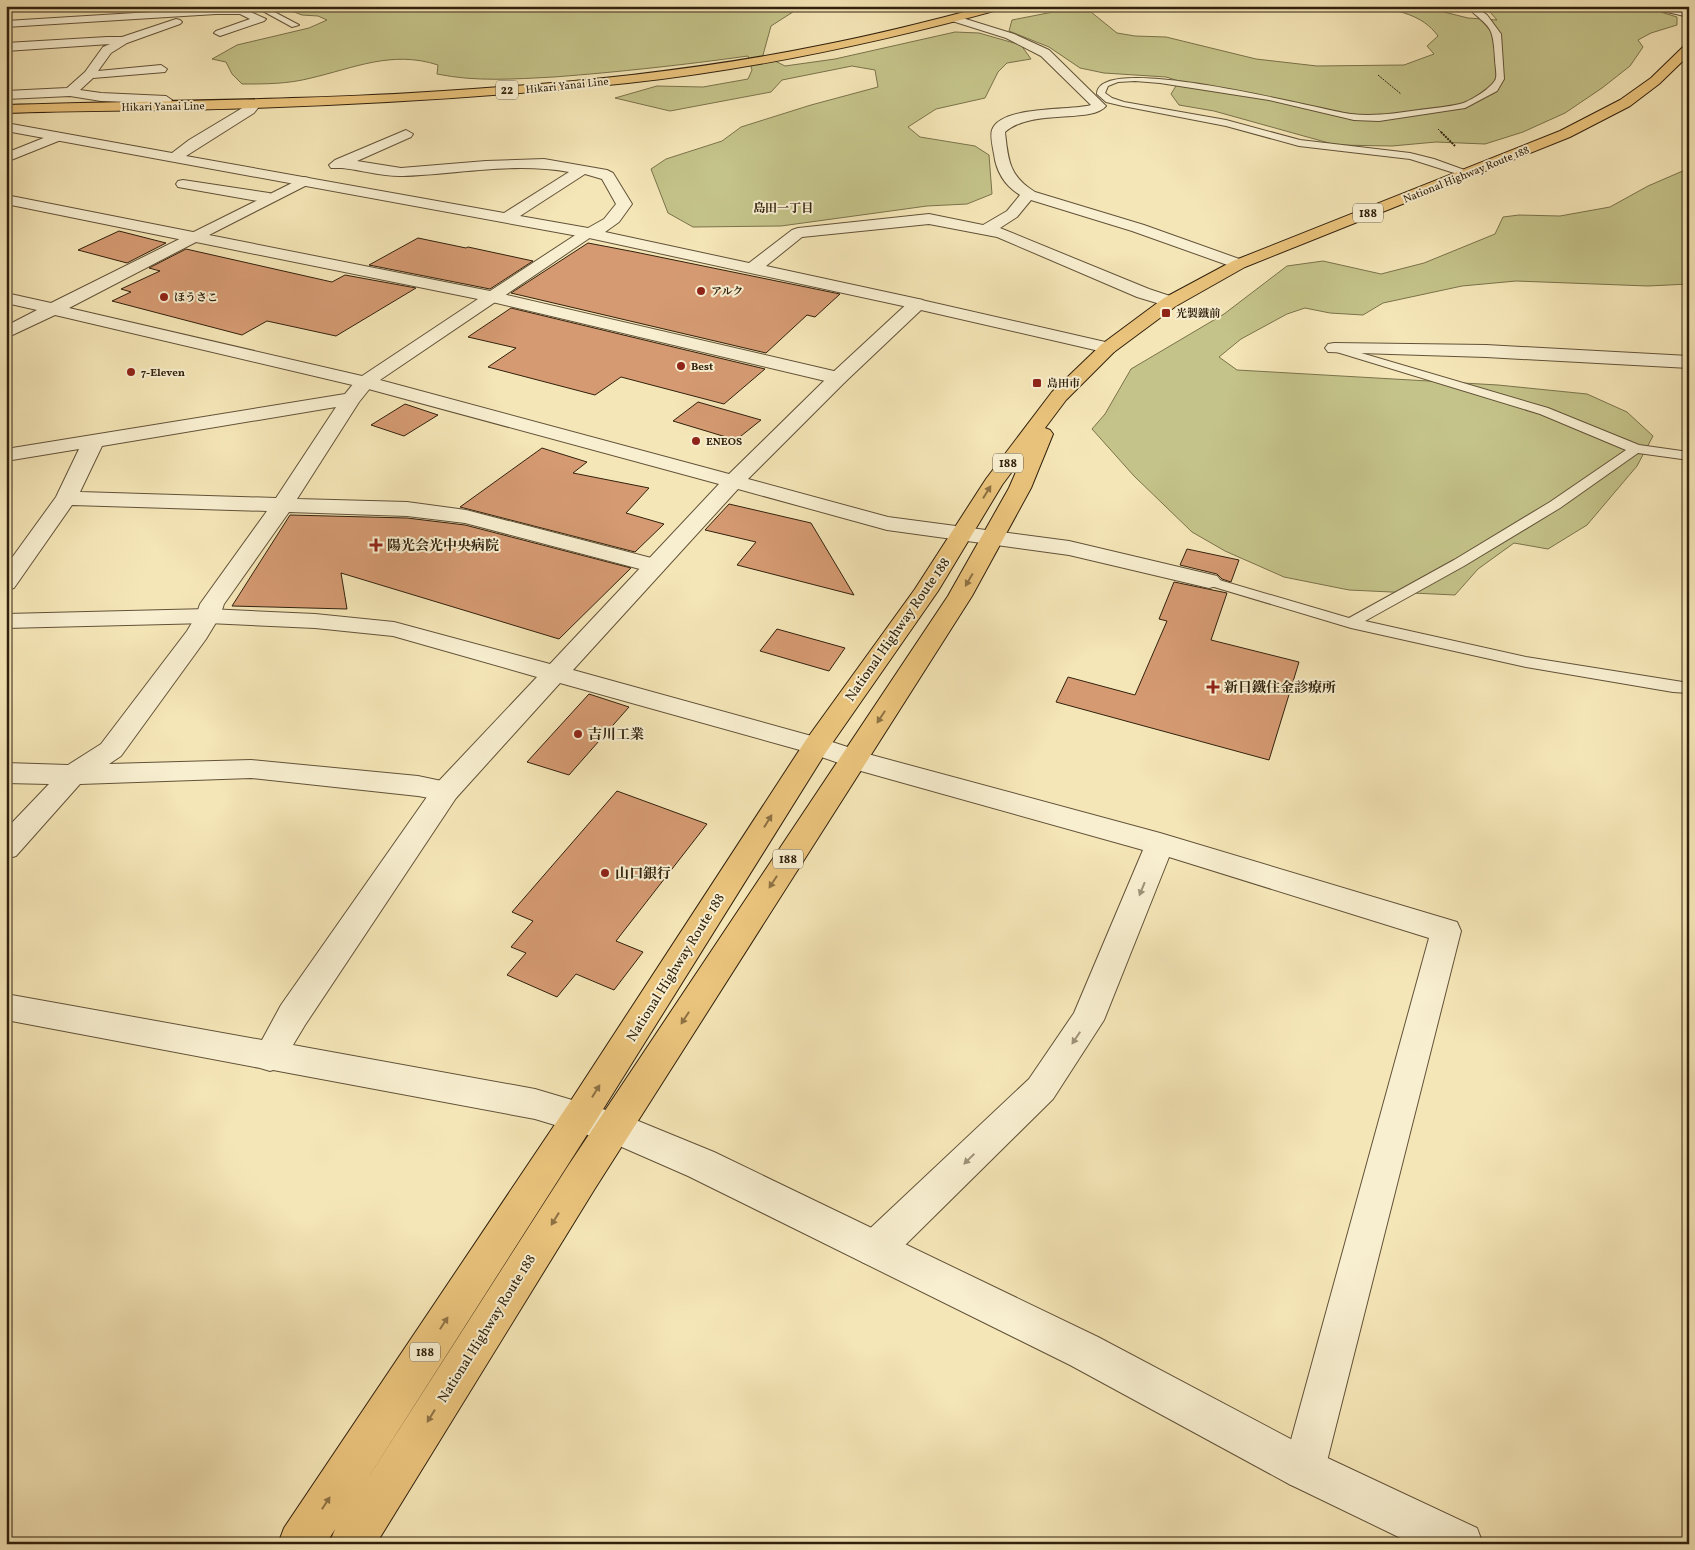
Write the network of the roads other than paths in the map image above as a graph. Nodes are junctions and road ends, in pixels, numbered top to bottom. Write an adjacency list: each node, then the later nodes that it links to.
1 (1001, 6): 6 (main road, Hikari Yanai Line / 22)
2 (1469, 6): 20 (lane)
3 (1653, 6): 5 (street)
4 (208, 10): 7 (street); 8 (lane); 9 (street); 10 (street)
5 (1689, 14)
6 (956, 20): 19 (main road, Hikari Yanai Line / 22); 22 (street)
7 (6, 24)
8 (295, 26)
9 (220, 33)
10 (123, 42): 11 (street); 16 (street)
11 (27, 45): 12 (street); 14 (street)
12 (6, 47)
13 (1689, 48): 31 (main road, National Highway Route 188 / 188)
14 (13, 58)
15 (161, 70): 16 (street)
16 (89, 75): 17 (street)
17 (70, 92): 18 (street); 21 (street)
18 (6, 95)
19 (254, 104): 21 (main road, Hikari Yanai Line / 22); 28 (street)
20 (1123, 104): 22 (lane); 31 (lane)
21 (162, 106): 23 (main road, Hikari Yanai Line / 22)
22 (1099, 106): 34 (street)
23 (6, 109)
24 (6, 127): 26 (street)
25 (406, 134): 29 (street)
26 (56, 137): 27 (street); 28 (street)
27 (6, 158)
28 (174, 158): 32 (street)
29 (340, 163): 30 (street); 32 (street)
30 (582, 170): 37 (street); 39 (street)
31 (1467, 174): 41 (main road, National Highway Route 188 / 188)
32 (304, 181): 36 (street); 37 (street)
33 (183, 184): 36 (street)
34 (1030, 195): 38 (street); 41 (street)
35 (6, 198): 40 (street)
36 (269, 198): 40 (street)
37 (506, 218): 39 (street)
38 (986, 230): 42 (street); 45 (street)
39 (589, 234): 42 (street); 43 (street)
40 (193, 237): 43 (street); 47 (street)
41 (1239, 264): 45 (main road, National Highway Route 188 / 188)
42 (753, 268): 46 (street)
43 (494, 297): 52 (street); 53 (street)
44 (6, 298): 47 (street)
45 (1170, 302): 49 (main road, National Highway Route 188 / 188)
46 (917, 304): 49 (street); 52 (street)
47 (53, 309): 48 (street); 53 (street)
48 (6, 333)
49 (1108, 348): 54 (main road, National Highway Route 188 / 188)
50 (1334, 348): 51 (street); 57 (lane)
51 (1689, 362)
52 (838, 378): 60 (street)
53 (365, 382): 55 (street); 60 (street)
54 (1059, 396): 63 (main road, National Highway Route 188 / 188, one-way to 54); 64 (main road, National Highway Route 188 / 188)
55 (351, 399): 56 (street); 62 (street)
56 (94, 440): 58 (street); 61 (street)
57 (1636, 449): 59 (lane); 70 (lane)
58 (6, 455)
59 (1689, 456)
60 (732, 482): 63 (street); 65 (street)
61 (66, 498): 62 (street); 67 (street)
62 (282, 506): 65 (street); 68 (street)
63 (962, 534): 64 (street); 73 (main road, National Highway Route 188 / 188)
64 (994, 538): 66 (street); 74 (main road, National Highway Route 188 / 188, one-way to 74)
65 (655, 566): 71 (street)
66 (1209, 582): 70 (lane)
67 (6, 583)
68 (208, 616): 69 (street); 71 (street); 76 (street)
69 (6, 620)
70 (1351, 623): 72 (lane)
71 (554, 673): 73 (street); 77 (street)
72 (1689, 688)
73 (816, 746): 74 (street); 82 (main road, National Highway Route 188 / 188, one-way to 73)
74 (853, 759): 78 (street); 83 (main road, National Highway Route 188 / 188, one-way to 83)
75 (6, 773): 76 (street)
76 (73, 775): 77 (street); 79 (street)
77 (446, 792): 81 (street)
78 (1160, 844): 85 (street, one-way to 85); 86 (street)
79 (6, 848)
80 (6, 1007): 81 (street)
81 (270, 1057): 82 (street)
82 (580, 1116): 83 (street); 84 (main road, National Highway Route 188 / 188)
83 (614, 1126): 84 (main road, National Highway Route 188 / 188); 85 (street)
84 (565, 1169): 87 (main road, National Highway Route 188 / 188, one-way to 84); 88 (main road, National Highway Route 188 / 188, one-way to 88)
85 (875, 1249): 86 (street)
86 (1304, 1469): 89 (street)
87 (300, 1544)
88 (351, 1544)
89 (1461, 1544)

